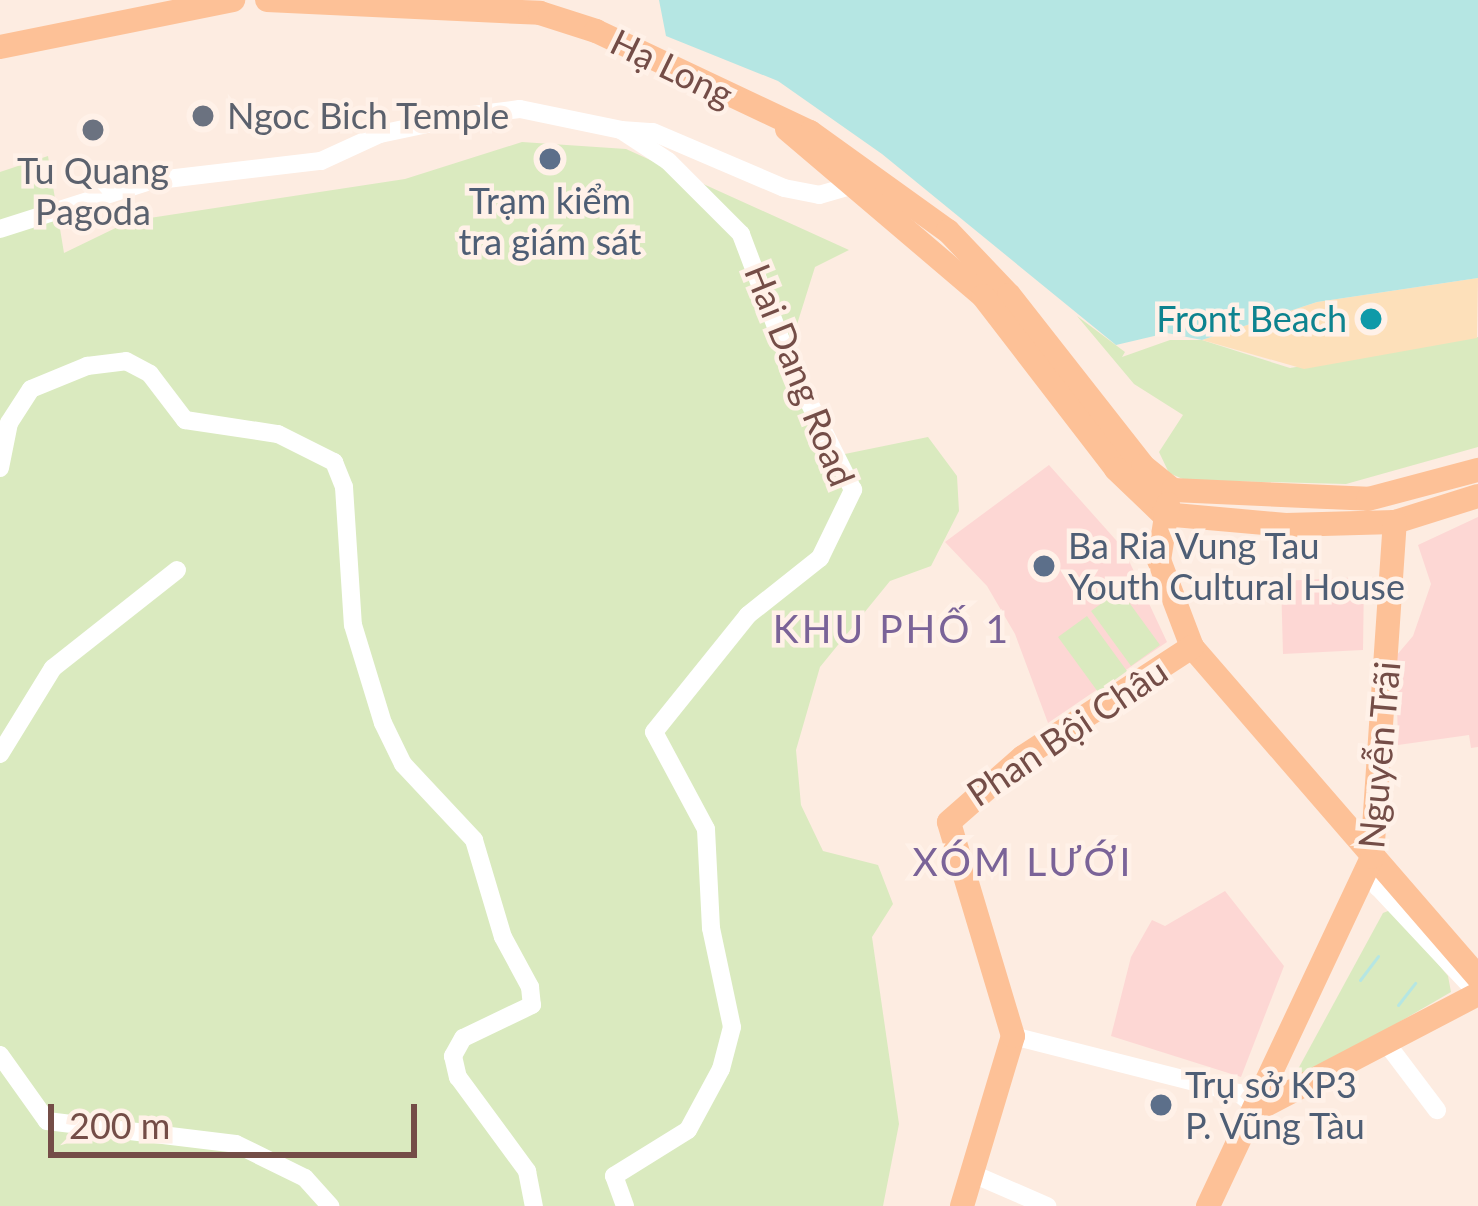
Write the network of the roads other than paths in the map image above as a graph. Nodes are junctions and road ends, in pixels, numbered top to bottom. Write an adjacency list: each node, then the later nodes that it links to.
1 (232, 0): 3 (main road)
2 (267, 0): 5 (main road, Hạ Long)
3 (0, 47)
4 (622, 130): 5 (street); 6 (street); 30 (street, Hai Dang Road)
5 (860, 177): 7 (main road, Hạ Long)
6 (0, 229)
7 (989, 289): 10 (main road, Hạ Long); 12 (main road, Hạ Long)
8 (0, 468): 29 (street)
9 (1478, 470): 10 (main road)
10 (1173, 490): 12 (main road)
11 (1478, 496): 13 (main road)
12 (1163, 514): 13 (main road); 15 (main road)
13 (1395, 522): 17 (main road, Nguyễn Trãi)
14 (177, 570): 16 (street)
15 (1192, 647): 17 (main road); 21 (main road, Phan Bội Châu)
16 (0, 754)
17 (1372, 857): 18 (street); 19 (main road); 20 (street); 25 (main road, Nguyễn Trãi)
18 (1478, 958)
19 (1478, 977)
20 (1478, 994): 22 (main road)
21 (1013, 1036): 25 (street); 27 (main road)
22 (1387, 1043): 25 (main road); 26 (street)
23 (0, 1054): 24 (street)
24 (9, 1080): 28 (street)
25 (1258, 1109): 33 (main road, Nguyễn Trãi)
26 (1437, 1110)
27 (973, 1174): 31 (main road); 32 (street)
28 (330, 1206)
29 (534, 1206)
30 (625, 1206)
31 (962, 1206)
32 (1047, 1206)
33 (1208, 1206)

